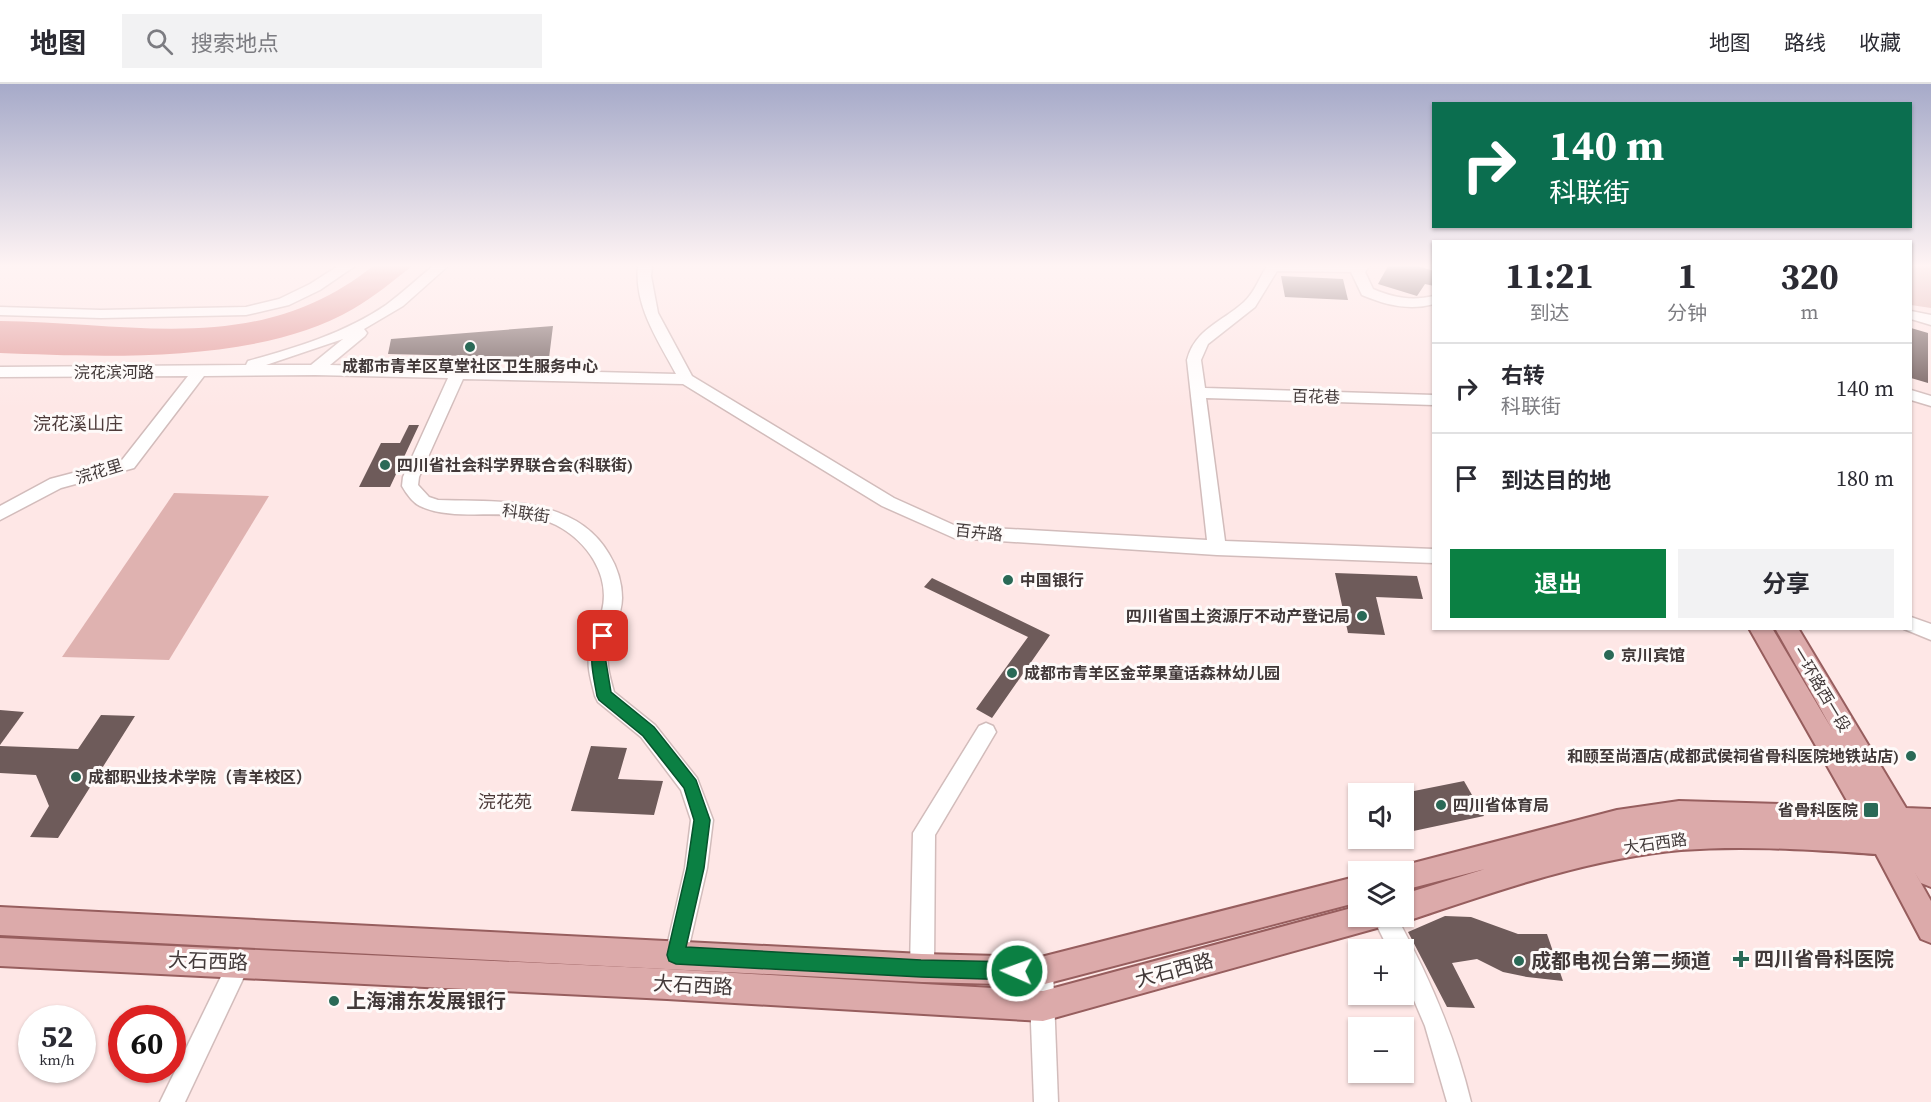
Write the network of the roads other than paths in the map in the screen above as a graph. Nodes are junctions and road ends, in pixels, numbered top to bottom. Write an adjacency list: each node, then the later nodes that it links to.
1 (84, 314): 2 (street)
2 (119, 314)
3 (381, 314): 9 (street, 浣花滨河路)
4 (382, 314): 10 (street, 浣花滨河路)
5 (651, 314): 14 (street)
6 (1236, 314): 15 (street)
7 (1912, 315): 8 (street)
8 (1931, 320)
9 (228, 370): 10 (street, 浣花滨河路); 12 (street, 浣花滨河路)
10 (315, 370): 13 (street, 浣花滨河路)
11 (0, 372): 12 (street, 浣花滨河路)
12 (199, 372): 19 (street, 浣花里)
13 (458, 373): 14 (street, 浣花滨河路); 40 (street, 科联街)
14 (686, 379): 20 (street, 百卉路)
15 (1198, 393): 17 (street, 百花巷); 20 (street)
16 (1912, 395): 18 (street)
17 (1432, 400)
18 (1931, 401)
19 (0, 514)
20 (1217, 548): 21 (street, 百卉路)
21 (1432, 556)
22 (1912, 624): 25 (street)
23 (1761, 630): 27 (main road, 一环路西一段)
24 (1787, 630): 28 (main road, 一环路西一段)
25 (1931, 632)
26 (986, 732): 42 (street)
27 (1871, 819): 28 (main road, 大石西路); 30 (main road, 一环路西一段); 32 (main road, 大石西路)
28 (1900, 820): 29 (main road, 大石西路); 31 (main road, 一环路西一段)
29 (1931, 821)
30 (1884, 843): 31 (main road, 大石西路); 35 (main road, 大石西路); 38 (main road, 一环路西一段)
31 (1923, 844): 33 (main road, 一环路西一段)
32 (1414, 874)
33 (1931, 874)
34 (1348, 892): 43 (main road, 大石西路)
35 (1414, 905)
36 (0, 921): 40 (main road, 大石西路)
37 (1348, 923): 45 (main road, 大石西路)
38 (1931, 929)
39 (0, 952): 41 (main road, 大石西路)
40 (676, 955): 42 (main road, 大石西路)
41 (240, 962): 45 (main road, 大石西路); 46 (street)
42 (921, 968): 43 (main road, 大石西路)
43 (1041, 971): 45 (street)
44 (1414, 972): 48 (street)
45 (1043, 1006): 47 (street)
46 (172, 1102)
47 (1046, 1102)
48 (1459, 1102)

